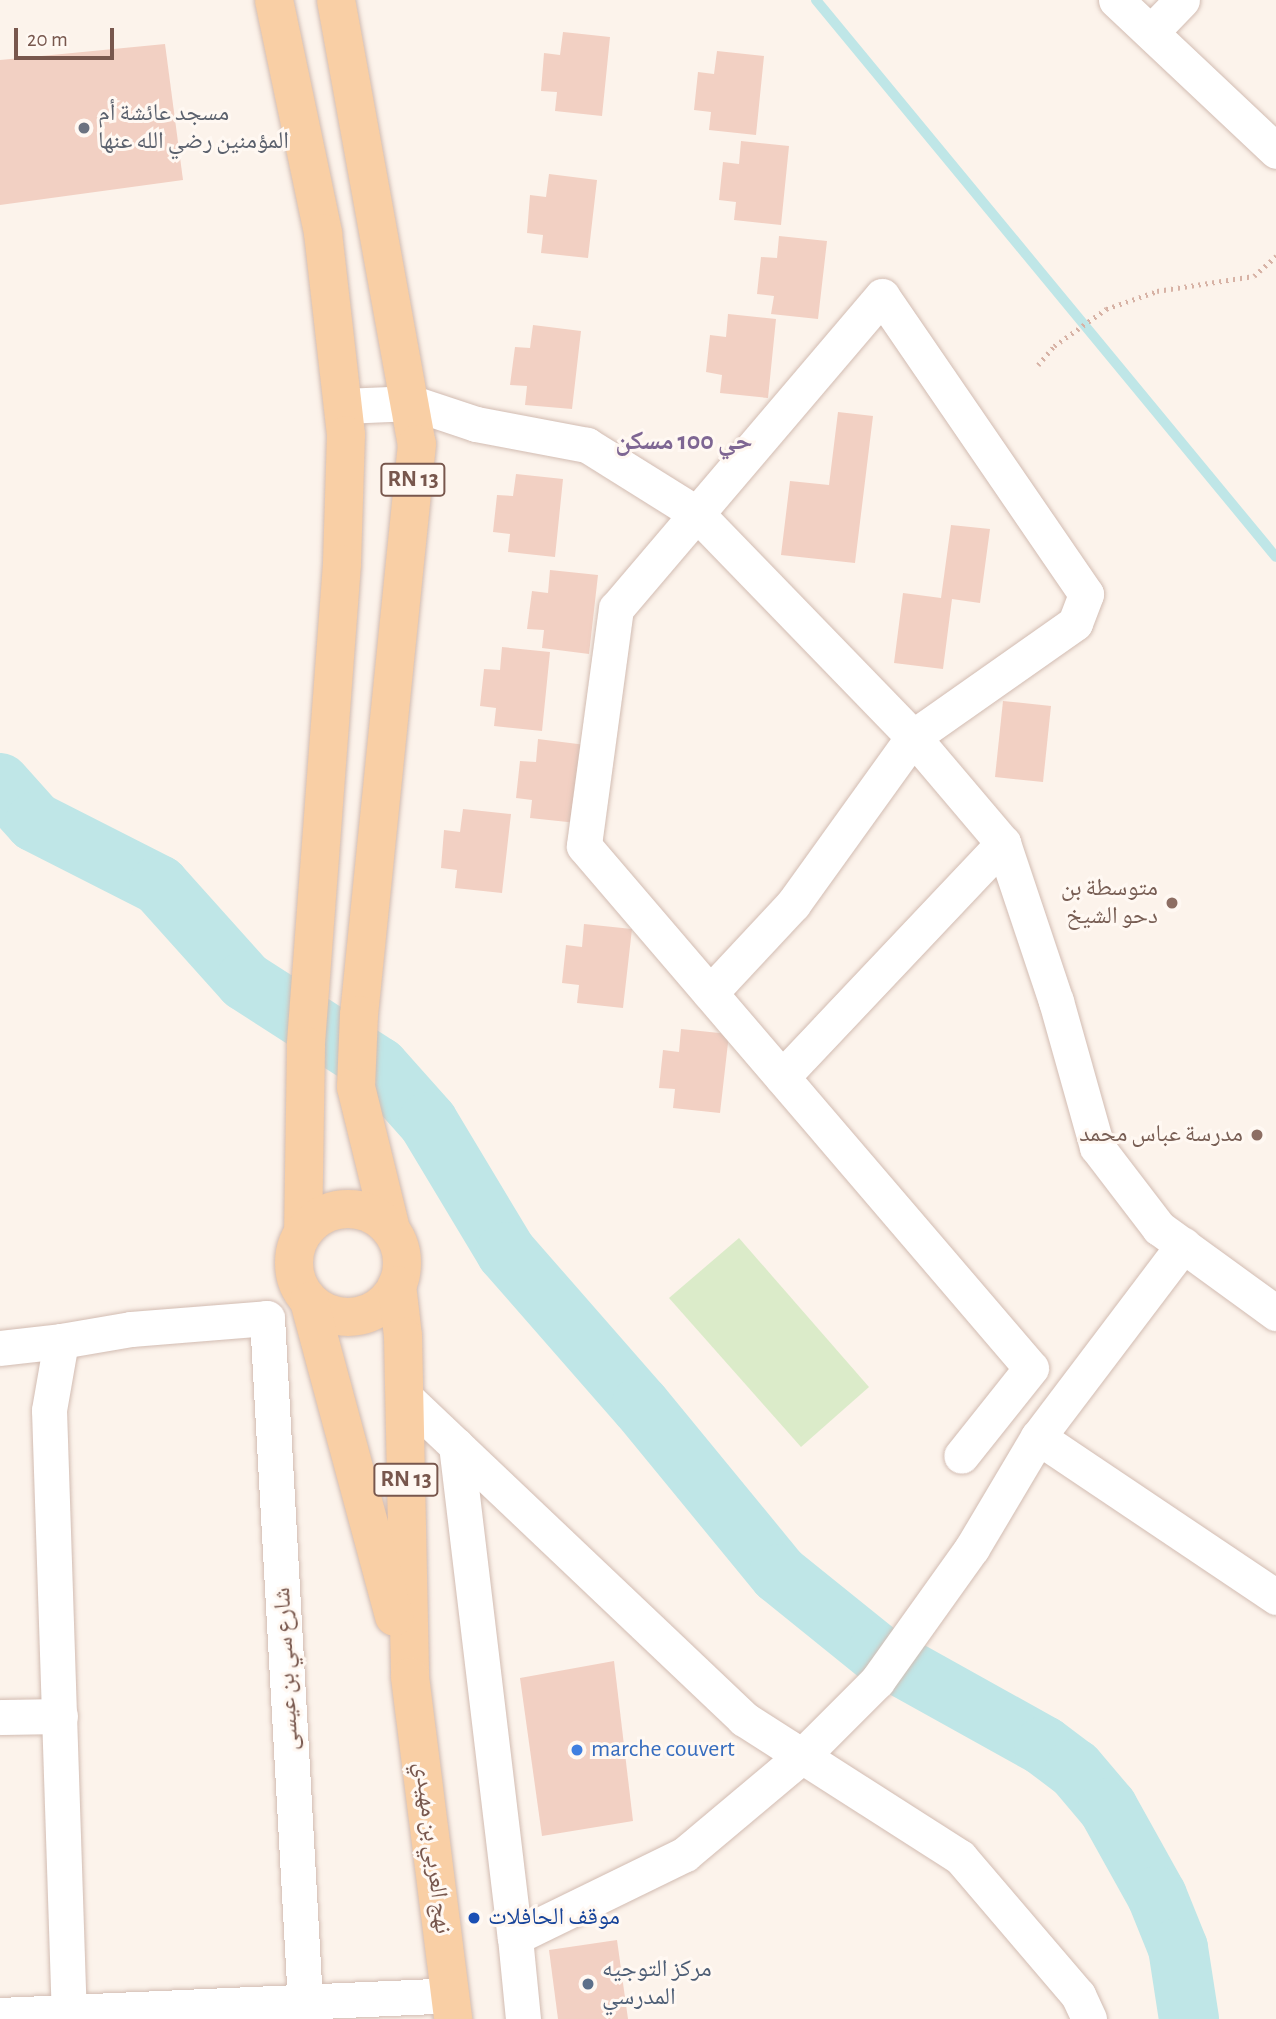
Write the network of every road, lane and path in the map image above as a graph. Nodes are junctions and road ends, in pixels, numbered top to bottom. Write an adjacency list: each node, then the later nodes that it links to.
1 (274, 0): 10 (main road, RN 13)
2 (336, 0): 9 (main road, RN 13)
3 (1116, 0): 5 (street)
4 (1182, 0): 5 (street)
5 (1152, 31): 6 (street)
6 (1276, 151)
7 (1276, 256): 8 (path)
8 (1038, 365)
9 (413, 403): 10 (street); 11 (street); 16 (main road, RN 13)
10 (343, 407): 17 (main road, RN 13)
11 (696, 513): 12 (street); 12 (street); 14 (street)
12 (913, 737): 13 (street); 14 (street)
13 (1003, 843): 15 (street); 18 (street)
14 (709, 993): 15 (street)
15 (782, 1077): 27 (street)
16 (391, 1230): 17 (main road); 19 (main road)
17 (303, 1232): 20 (main road)
18 (1183, 1245): 21 (street); 25 (street)
19 (397, 1285): 20 (main road); 24 (main road, RN 13)
20 (309, 1301): 29 (main road, RN 13)
21 (1276, 1313)
22 (61, 1341): 23 (street); 30 (street); 35 (street, شارع سي بن عيسى)
23 (0, 1348)
24 (405, 1397): 26 (street); 29 (main road, RN 13)
25 (1038, 1437): 28 (street); 32 (street)
26 (456, 1445): 32 (street); 33 (street)
27 (961, 1456)
28 (1276, 1597)
29 (410, 1677): 34 (main road, نهج العربي بن مهيدي / RN 13)
30 (60, 1716): 31 (street); 37 (street)
31 (0, 1717)
32 (803, 1755): 33 (street); 39 (street)
33 (515, 1937): 38 (street)
34 (452, 2007): 35 (street)
35 (305, 2012): 37 (street)
36 (0, 2015): 37 (street)
37 (69, 2016)
38 (523, 2019)
39 (1089, 2019)

